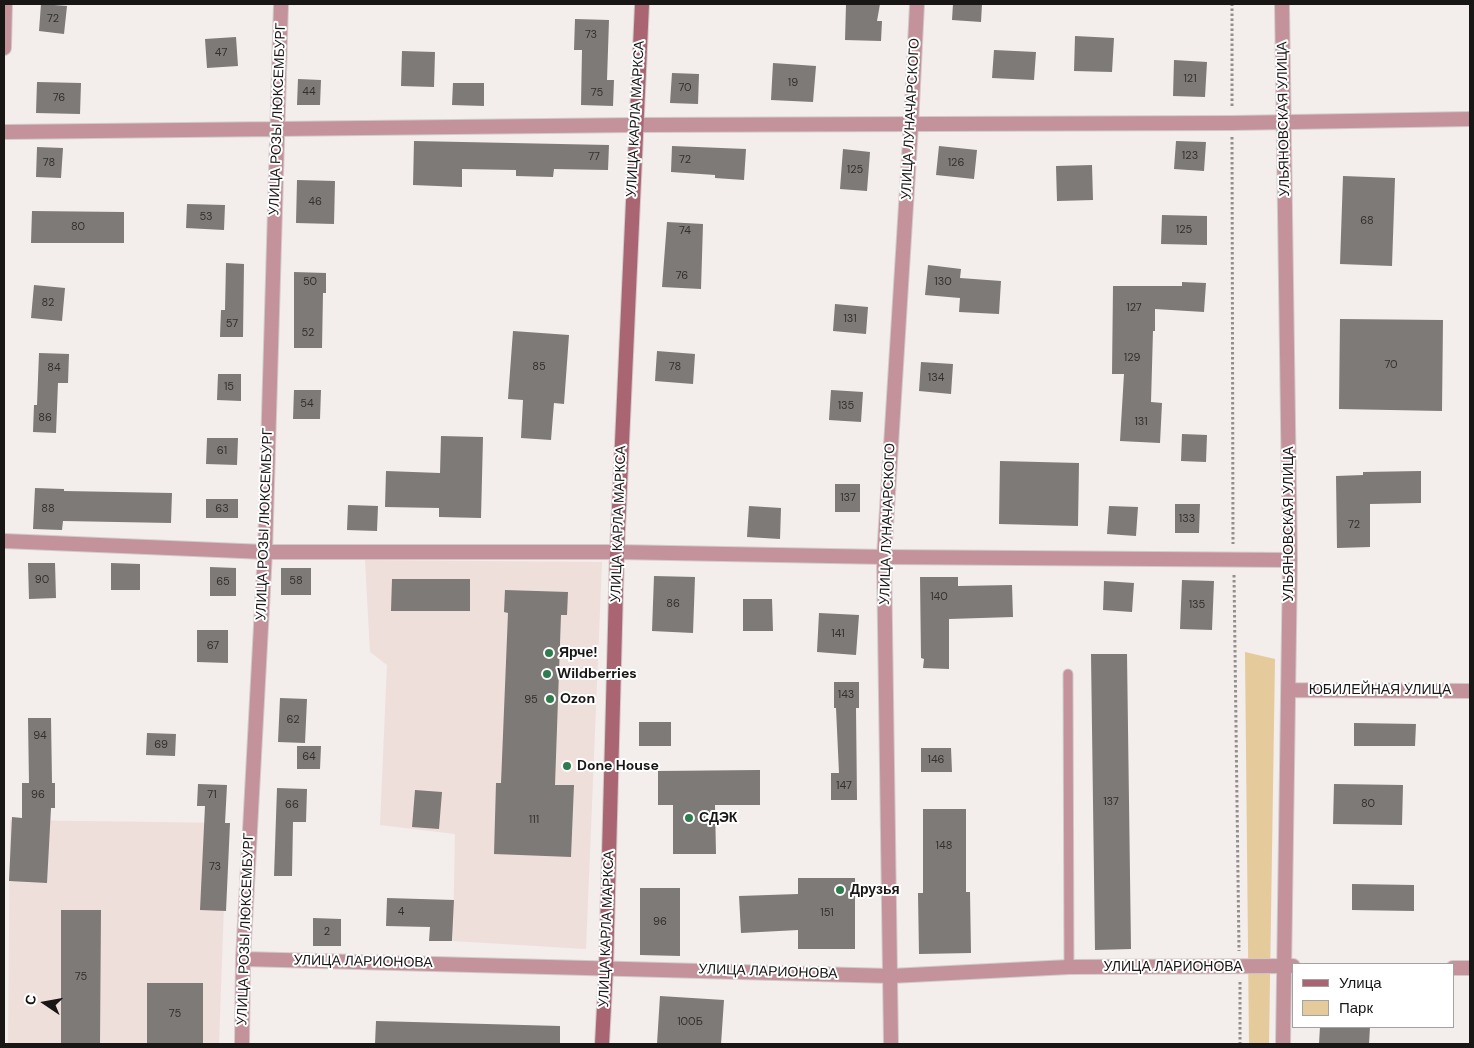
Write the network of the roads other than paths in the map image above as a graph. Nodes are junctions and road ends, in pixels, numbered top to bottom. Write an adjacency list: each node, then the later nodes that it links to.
1 (5, 4): 6 (street)
2 (282, 4): 11 (street, УЛИЦА РОЗЫ ЛЮКСЕМБУРГ)
3 (642, 4): 9 (main road, УЛИЦА КАРЛА МАРКСА)
4 (917, 4): 10 (street, УЛИЦА ЛУНАЧАРСКОГО)
5 (1282, 4): 8 (street, УЛЬЯНОВСКАЯ УЛИЦА)
6 (4, 48)
7 (1470, 119): 8 (street)
8 (1284, 122): 10 (street); 17 (street, УЛЬЯНОВСКАЯ УЛИЦА)
9 (635, 125): 10 (street); 11 (street); 15 (main road, УЛИЦА КАРЛА МАРКСА)
10 (911, 125): 16 (street, УЛИЦА ЛУНАЧАРСКОГО)
11 (278, 130): 12 (street); 14 (street, УЛИЦА РОЗЫ ЛЮКСЕМБУРГ)
12 (4, 132)
13 (4, 541): 14 (street)
14 (265, 552): 15 (street); 21 (street, УЛИЦА РОЗЫ ЛЮКСЕМБУРГ)
15 (617, 552): 16 (street); 24 (main road, УЛИЦА КАРЛА МАРКСА)
16 (884, 557): 17 (street); 27 (street, УЛИЦА ЛУНАЧАРСКОГО)
17 (1290, 560): 19 (street, УЛЬЯНОВСКАЯ УЛИЦА)
18 (1068, 674): 23 (lane)
19 (1289, 690): 20 (street, ЮБИЛЕЙНАЯ УЛИЦА); 22 (street, УЛЬЯНОВСКАЯ УЛИЦА)
20 (1470, 690)
21 (243, 959): 24 (street, УЛИЦА ЛАРИОНОВА); 28 (street, УЛИЦА РОЗЫ ЛЮКСЕМБУРГ)
22 (1289, 966): 23 (street, УЛИЦА ЛАРИОНОВА); 31 (street, УЛЬЯНОВСКАЯ УЛИЦА)
23 (1069, 967): 27 (street, УЛИЦА ЛАРИОНОВА)
24 (606, 968): 27 (street, УЛИЦА ЛАРИОНОВА); 29 (main road, УЛИЦА КАРЛА МАРКСА)
25 (1454, 968): 26 (street)
26 (1470, 968)
27 (891, 976): 30 (street, УЛИЦА ЛУНАЧАРСКОГО)
28 (242, 1044)
29 (602, 1044)
30 (891, 1044)
31 (1283, 1044)

